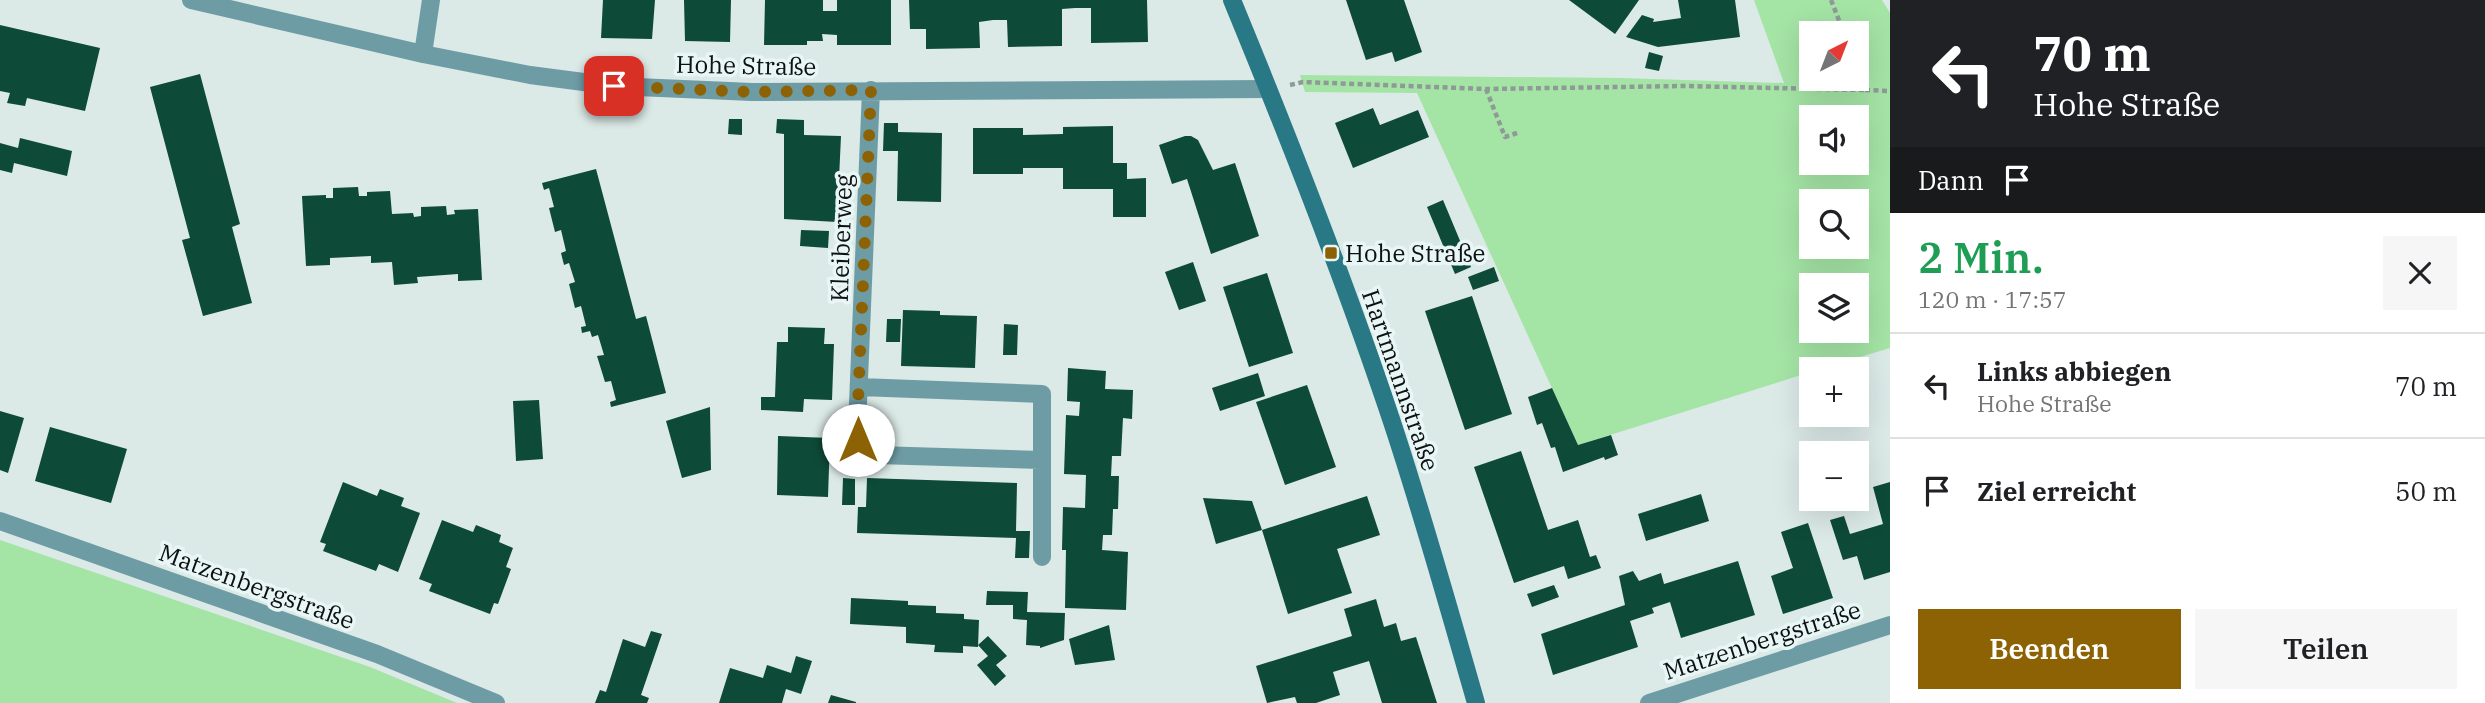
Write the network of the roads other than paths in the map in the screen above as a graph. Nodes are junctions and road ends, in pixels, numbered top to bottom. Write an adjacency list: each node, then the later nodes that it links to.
1 (191, 0): 4 (street, Hohe Straße)
2 (431, 0): 4 (street)
3 (1232, 0): 5 (main road, Hartmannstraße)
4 (423, 54): 6 (street, Hohe Straße)
5 (1268, 89): 6 (street, Hohe Straße); 13 (main road, Hartmannstraße)
6 (871, 90): 7 (street, Kleiberweg)
7 (860, 387): 8 (street, Kleiberweg); 8 (street)
8 (1041, 460): 10 (street)
9 (0, 521): 12 (street, Matzenbergstraße)
10 (1042, 556)
11 (1890, 625): 14 (street, Matzenbergstraße)
12 (496, 703)
13 (1476, 703)
14 (1649, 703)

